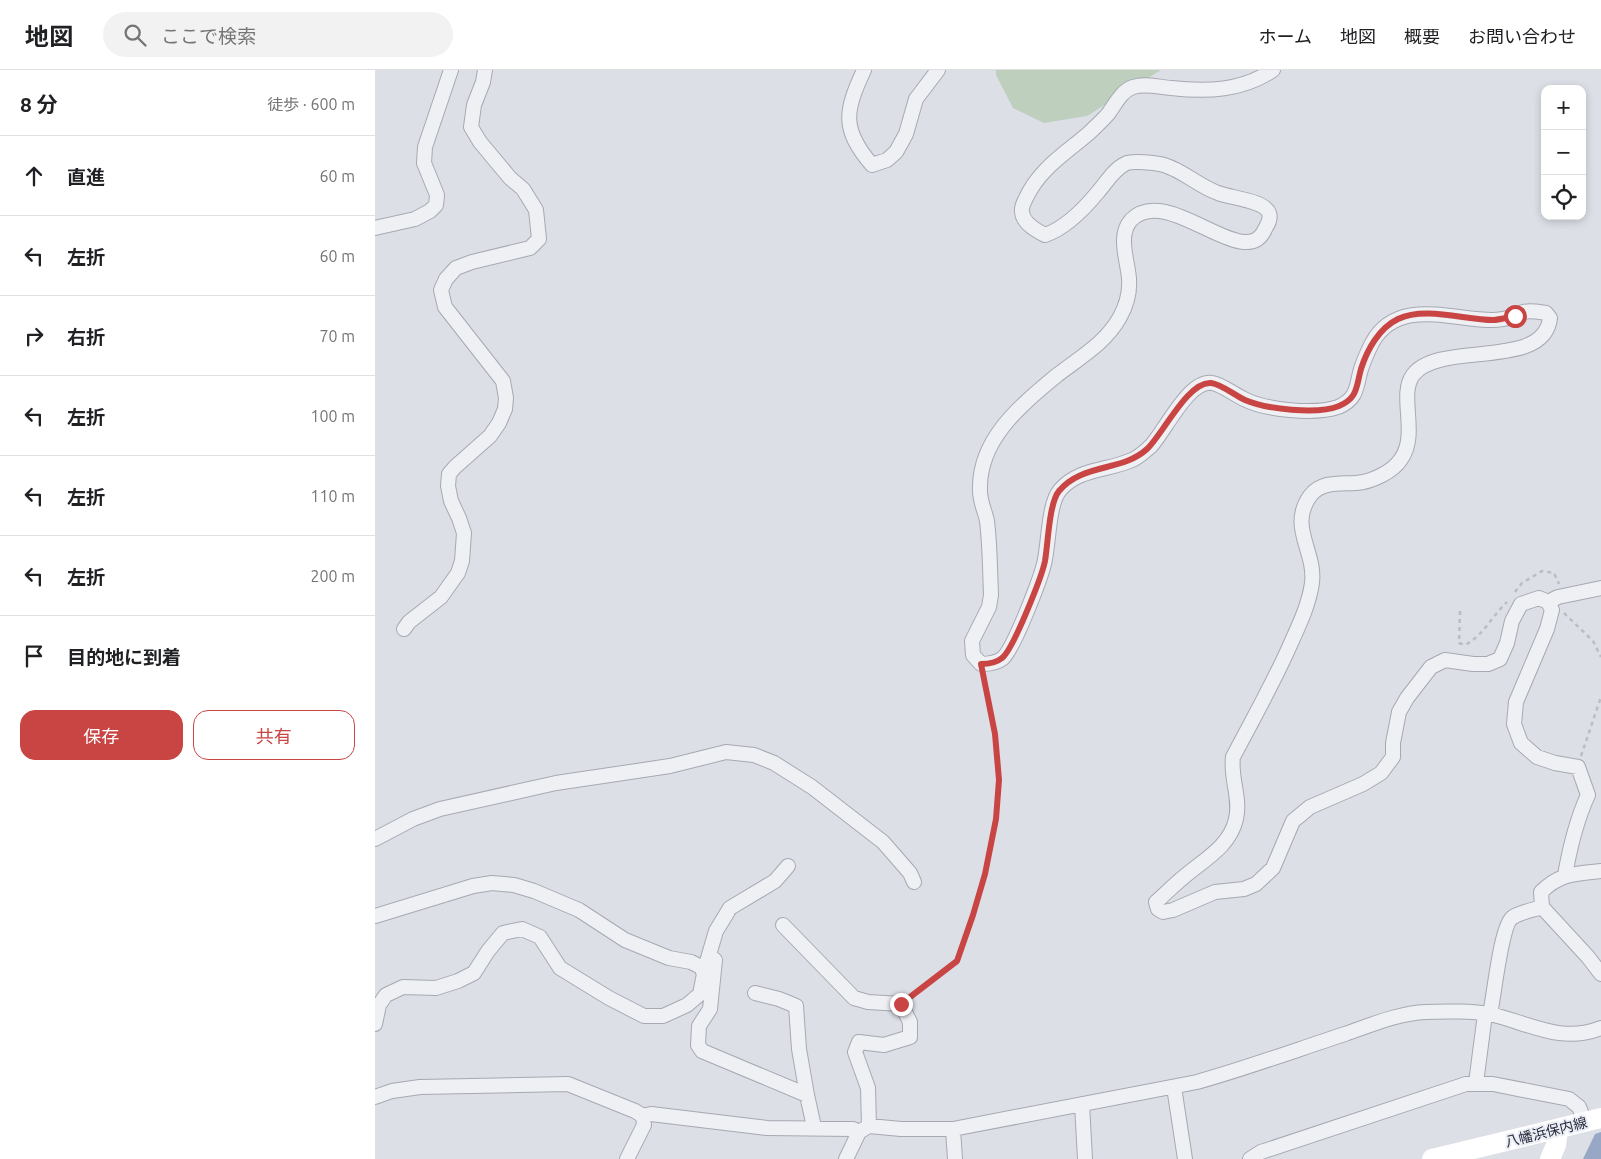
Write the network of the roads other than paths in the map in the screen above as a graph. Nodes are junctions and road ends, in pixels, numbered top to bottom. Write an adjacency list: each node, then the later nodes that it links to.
1 (451, 70): 6 (street)
2 (485, 70): 9 (street)
3 (864, 70): 4 (street)
4 (938, 70)
5 (1273, 70): 8 (street)
6 (375, 228)
7 (1601, 588): 8 (street)
8 (1553, 600): 13 (street)
9 (404, 629)
10 (375, 839): 14 (street)
11 (788, 866): 18 (street)
12 (1601, 871): 13 (street)
13 (1565, 875): 15 (street)
14 (915, 882)
15 (1542, 907): 20 (street); 22 (street)
16 (375, 916): 19 (street)
17 (783, 925): 33 (street)
18 (710, 956): 19 (street); 27 (street)
19 (701, 968): 23 (street)
20 (1601, 974)
21 (755, 992): 27 (street)
22 (1487, 1014): 24 (street); 25 (street); 26 (street)
23 (375, 1024)
24 (1601, 1028)
25 (1476, 1083): 31 (street); 41 (street)
26 (1174, 1087): 29 (street); 40 (street)
27 (807, 1095): 32 (street)
28 (375, 1097): 30 (street)
29 (1082, 1104): 34 (street); 39 (street)
30 (643, 1116): 32 (street); 36 (street)
31 (1593, 1120): 35 (main road, 八幡浜保内線)
32 (814, 1127): 33 (street)
33 (864, 1129): 34 (street); 37 (street)
34 (953, 1129): 38 (street)
35 (1558, 1129): 42 (main road, 八幡浜保内線); 43 (main road)
36 (627, 1159)
37 (846, 1159)
38 (955, 1159)
39 (1085, 1159)
40 (1185, 1159)
41 (1251, 1159)
42 (1432, 1159)
43 (1550, 1159)

